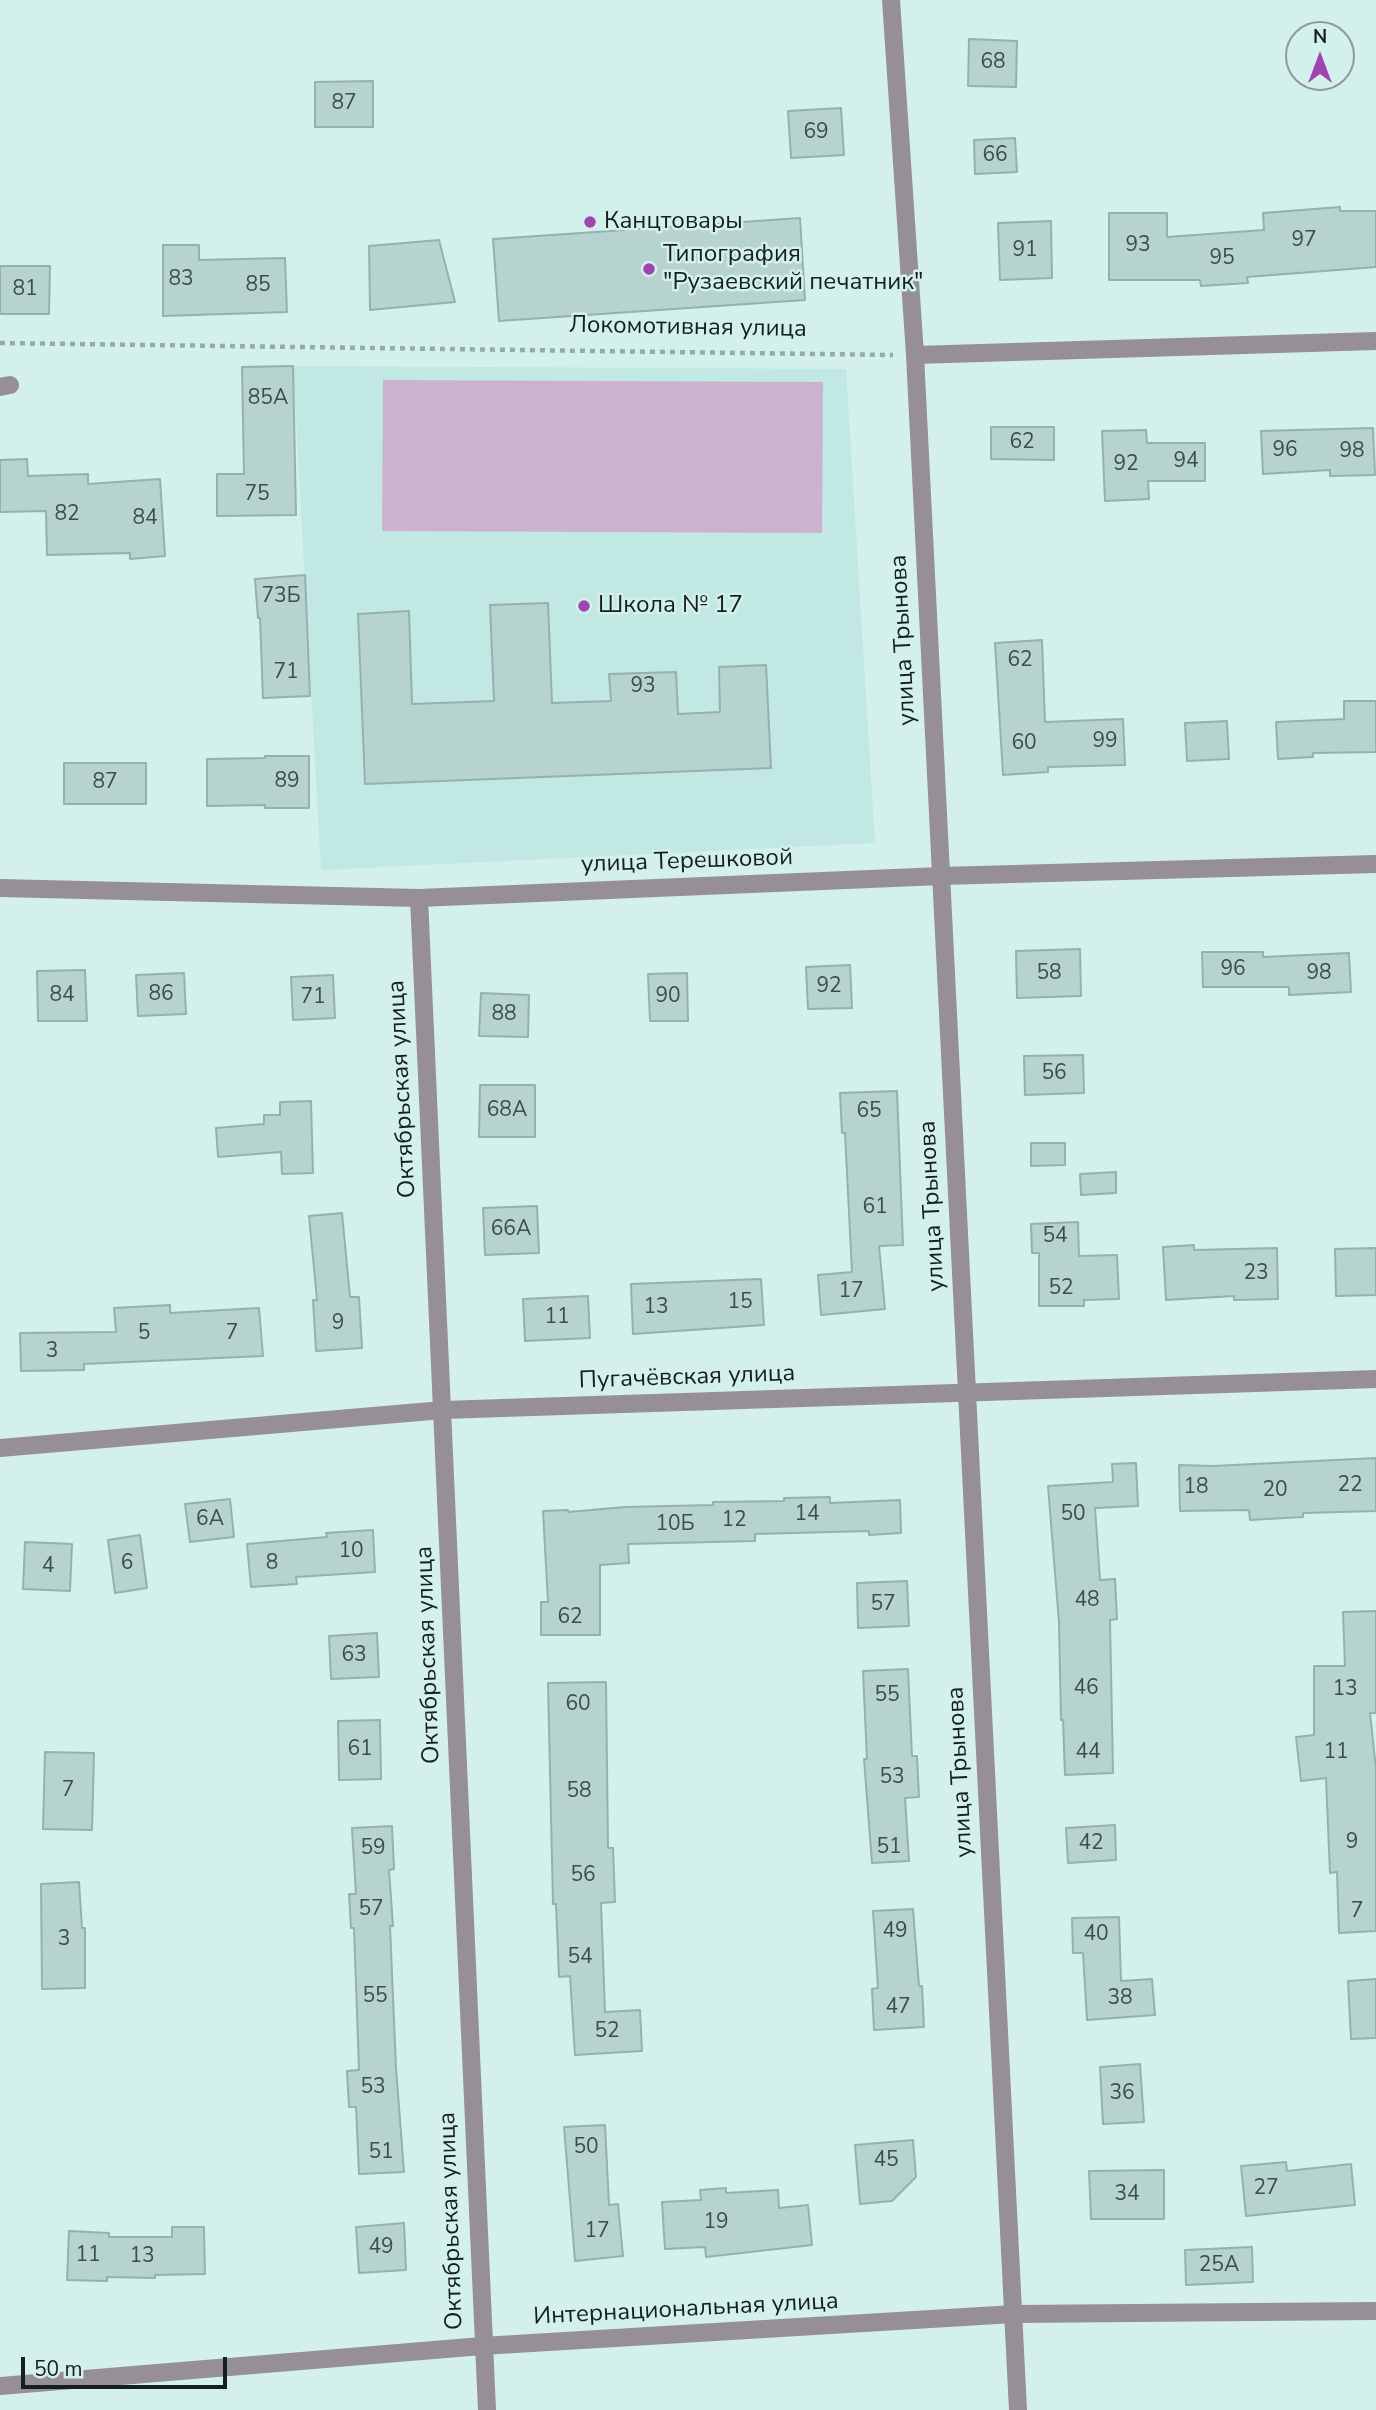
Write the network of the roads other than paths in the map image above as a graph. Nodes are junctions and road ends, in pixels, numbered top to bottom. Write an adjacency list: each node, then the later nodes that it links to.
1 (891, 0): 3 (street, улица Трынова)
2 (1376, 341): 3 (street)
3 (915, 355): 5 (street, улица Трынова)
4 (1376, 864): 5 (street, улица Терешковой)
5 (941, 876): 7 (street, улица Терешковой); 9 (street, улица Трынова)
6 (0, 888): 7 (street, улица Терешковой)
7 (419, 898): 10 (street, Октябрьская улица)
8 (1376, 1379): 9 (street, Пугачёвская улица)
9 (967, 1394): 10 (street, Пугачёвская улица); 13 (street, улица Трынова)
10 (443, 1410): 11 (street, Пугачёвская улица); 14 (street, Октябрьская улица)
11 (0, 1448)
12 (1376, 2311): 13 (street, Интернациональная улица)
13 (1014, 2314): 14 (street, Интернациональная улица); 17 (street, улица Трынова)
14 (482, 2346): 15 (street, Интернациональная улица); 16 (street, Октябрьская улица)
15 (0, 2386)
16 (487, 2410)
17 (1018, 2410)

